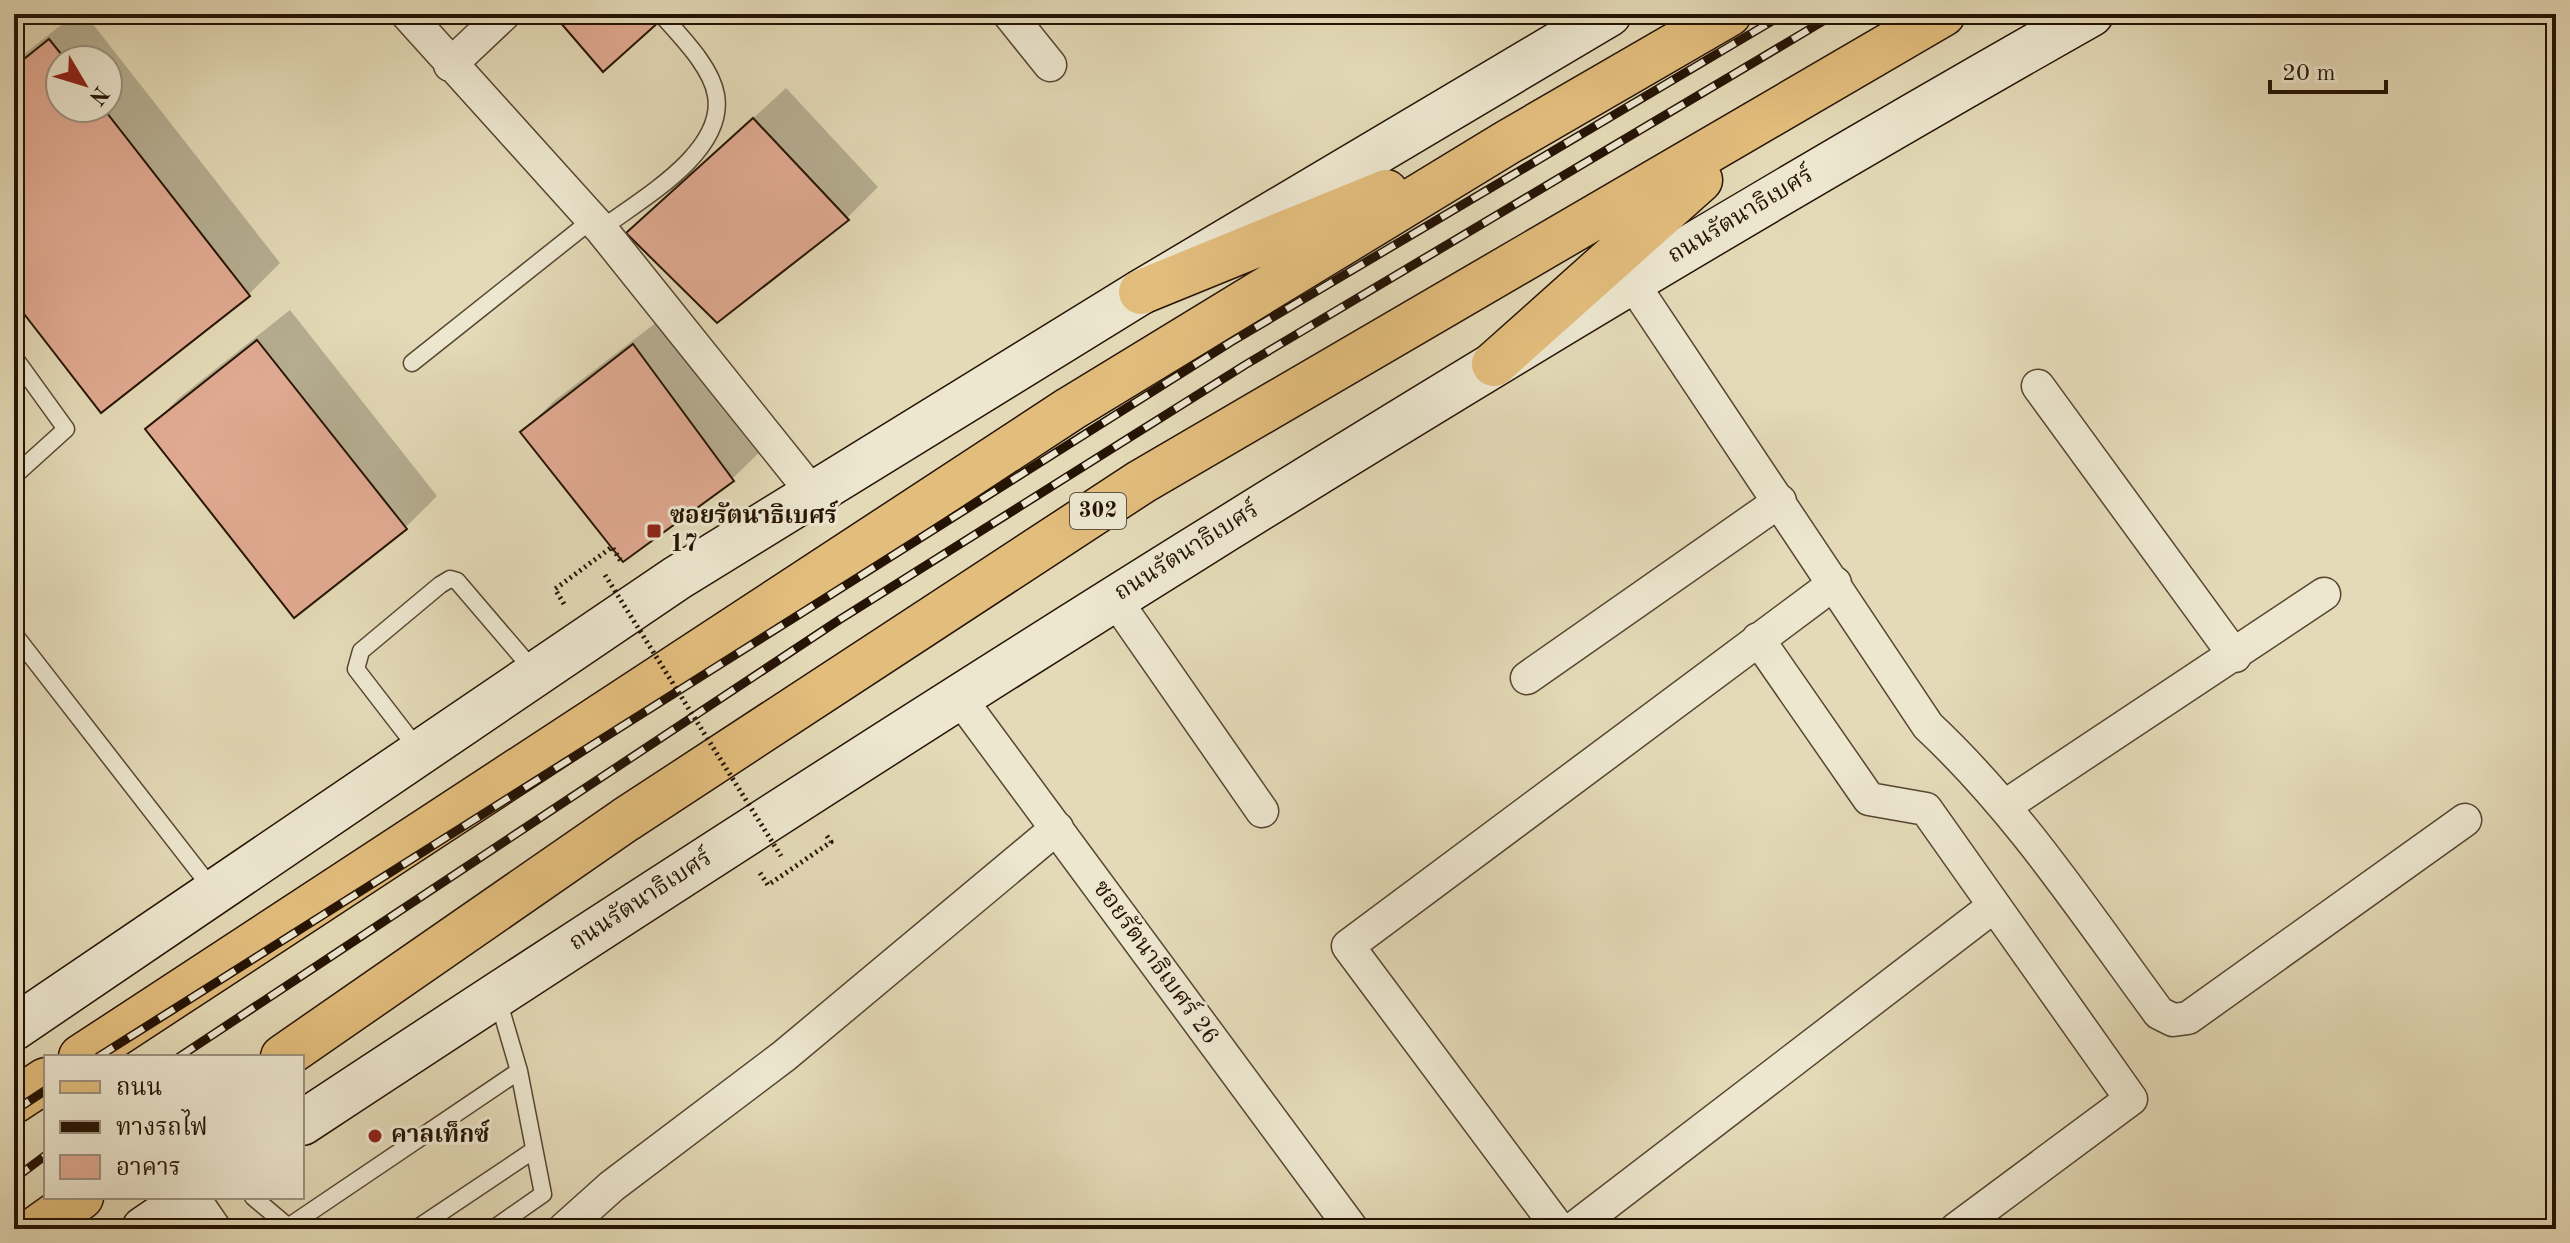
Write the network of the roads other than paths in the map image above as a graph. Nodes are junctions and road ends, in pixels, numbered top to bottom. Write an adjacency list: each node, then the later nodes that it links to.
1 (407, 14): 9 (street)
2 (504, 14): 9 (street)
3 (661, 14): 13 (lane)
4 (1009, 14): 10 (street)
5 (1609, 14): 15 (main road)
6 (1729, 14): 12 (main road)
7 (1943, 14): 11 (main road, 302)
8 (2091, 14): 14 (main road, ถนนรัตนาธิเบศร์)
9 (450, 65): 13 (street)
10 (1050, 65)
11 (1771, 117): 18 (main road); 42 (main road, 302)
12 (1508, 142): 15 (main road); 41 (main road)
13 (597, 224): 17 (lane); 21 (street)
14 (1631, 281): 18 (main road, ถนนรัตนาธิเบศร์); 22 (street)
15 (1141, 292): 21 (main road)
16 (14, 357): 20 (lane)
17 (412, 363)
18 (1494, 364): 25 (main road, ถนนรัตนาธิเบศร์)
19 (2038, 386): 28 (street)
20 (14, 476)
21 (815, 496): 29 (main road)
22 (1780, 501): 23 (street); 30 (street)
23 (1835, 583): 27 (street); 33 (street)
24 (2324, 594): 28 (street)
25 (1114, 598): 31 (main road, ถนนรัตนาธิเบศร์); 34 (street)
26 (14, 634): 37 (lane)
27 (1758, 639): 38 (street); 60 (street)
28 (2235, 656): 33 (street)
29 (536, 674): 32 (main road); 32 (lane)
30 (1527, 678)
31 (959, 697): 36 (street, ซอยรัตนาธิเบศร์ 26); 39 (main road, ถนนรัตนาธิเบศร์)
32 (421, 754): 37 (main road)
33 (2005, 806): 35 (street)
34 (1262, 811)
35 (2465, 820)
36 (1057, 828): 58 (street); 59 (street, ซอยรัตนาธิเบศร์ 26)
37 (214, 891): 40 (main road)
38 (1994, 906): 61 (street); 62 (street)
39 (497, 994): 43 (lane); 46 (main road, ถนนรัตนาธิเบศร์)
40 (14, 1028)
41 (84, 1055)
42 (286, 1055)
43 (519, 1071): 47 (lane); 52 (lane)
44 (44, 1081): 45 (main road)
45 (14, 1101)
46 (304, 1122)
47 (534, 1150): 56 (lane); 57 (lane)
48 (78, 1199): 53 (main road)
49 (189, 1199): 54 (main road)
50 (193, 1199): 55 (street)
51 (255, 1199): 52 (lane)
52 (290, 1228)
53 (36, 1229)
54 (144, 1229)
55 (215, 1229)
56 (416, 1229)
57 (493, 1229)
58 (564, 1229)
59 (1352, 1229)
60 (1559, 1229)
61 (1573, 1229)
62 (1956, 1229)

